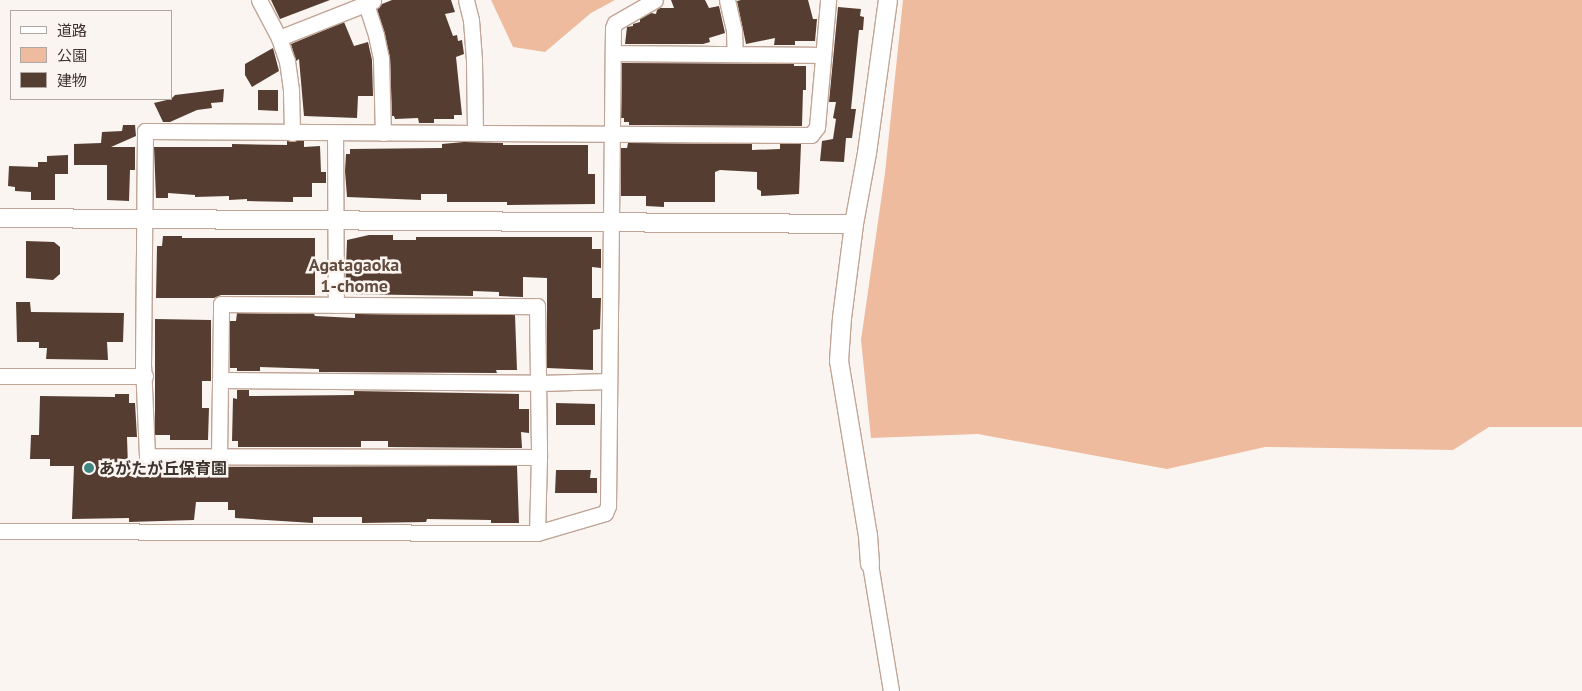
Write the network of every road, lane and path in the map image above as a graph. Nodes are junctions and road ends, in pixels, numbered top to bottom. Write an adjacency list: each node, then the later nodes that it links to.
1 (259, 0): 8 (street)
2 (466, 0): 15 (street)
3 (655, 0): 9 (street)
4 (727, 0): 10 (street)
5 (828, 0): 11 (street)
6 (888, 0): 21 (street)
7 (370, 2): 8 (street); 14 (street)
8 (280, 38): 12 (street)
9 (613, 53): 10 (street); 16 (street)
10 (735, 54): 11 (street)
11 (824, 55): 16 (street)
12 (292, 133): 13 (street); 18 (street)
13 (335, 133): 14 (street); 19 (street)
14 (383, 133): 15 (street)
15 (475, 133): 16 (street)
16 (612, 135): 20 (street)
17 (0, 218): 18 (street)
18 (143, 219): 19 (street); 24 (street)
19 (336, 220): 20 (street); 22 (street)
20 (611, 222): 21 (street); 26 (street)
21 (854, 224): 32 (street)
22 (336, 305): 25 (street); 27 (street)
23 (0, 376): 24 (street)
24 (145, 376): 28 (street)
25 (220, 380): 27 (street); 28 (street)
26 (609, 381): 27 (street); 31 (street)
27 (539, 383): 29 (street)
28 (219, 456): 29 (street)
29 (540, 457): 31 (street)
30 (0, 532): 31 (street)
31 (537, 533)
32 (870, 564): 33 (street)
33 (891, 691)

